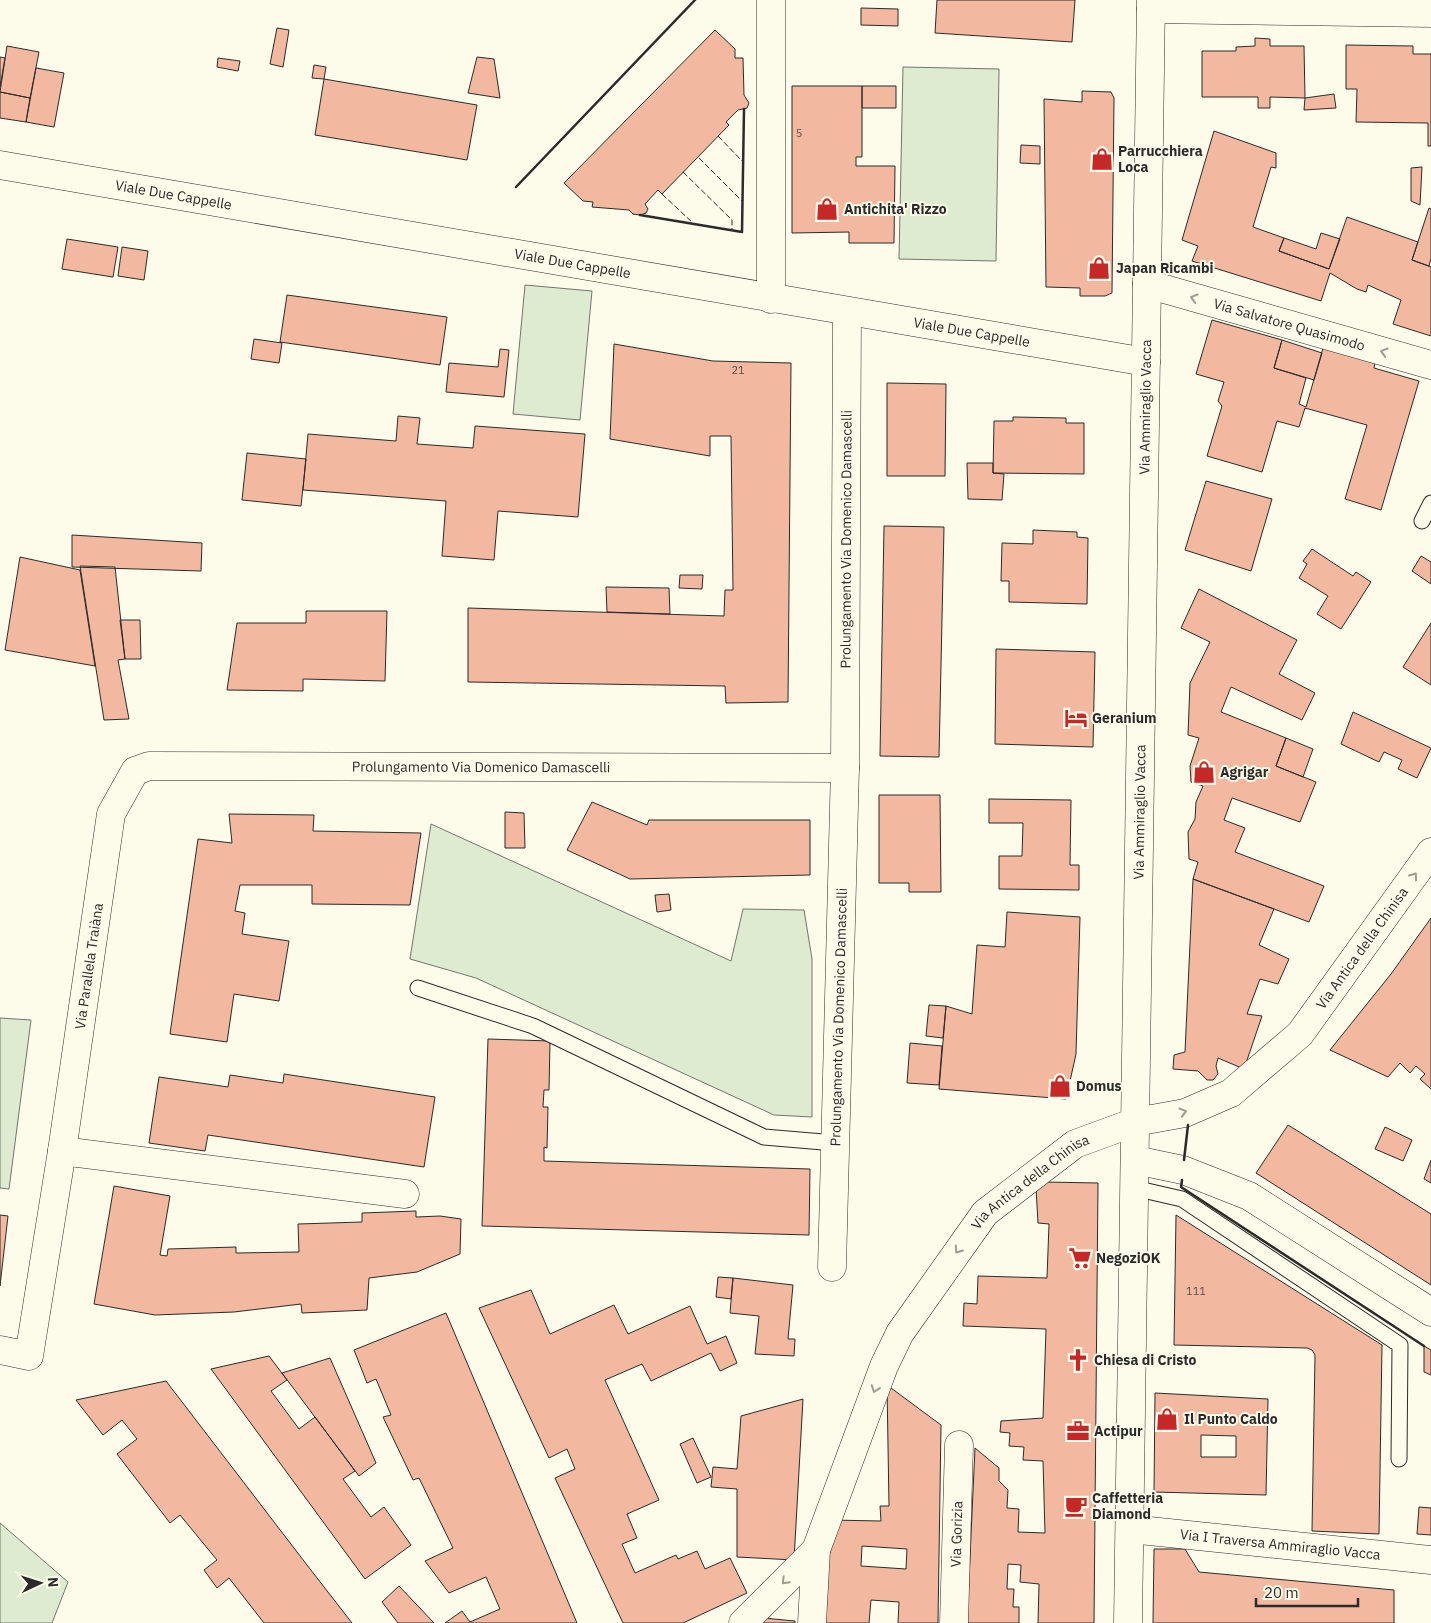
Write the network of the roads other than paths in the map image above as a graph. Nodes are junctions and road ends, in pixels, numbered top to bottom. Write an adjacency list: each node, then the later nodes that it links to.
1 (771, 0): 6 (street)
2 (1151, 5): 3 (street); 5 (street, Via Ammiraglio Vacca)
3 (1431, 13)
4 (0, 165): 6 (street, Viale Due Cappelle)
5 (1147, 284): 8 (street, Via Ammiraglio Vacca); 9 (street, Via Salvatore Quasimodo, one-way to 5)
6 (771, 299): 7 (street, Viale Due Cappelle)
7 (847, 312): 8 (street, Viale Due Cappelle); 12 (street, Prolungamento Via Domenico Damascelli)
8 (1146, 362): 16 (street, Via Ammiraglio Vacca)
9 (1431, 365)
10 (1431, 503): 11 (lane)
11 (1422, 520)
12 (845, 768): 13 (street, Prolungamento Via Domenico Damascelli); 17 (street, Prolungamento Via Domenico Damascelli)
13 (128, 786): 18 (street, Via Parallela Traiàna)
14 (1431, 852): 16 (street, Via Antica della Chinisa, one-way to 14)
15 (418, 988): 17 (lane)
16 (1135, 1122): 19 (street, Via Ammiraglio Vacca); 28 (street, Via Antica della Chinisa, one-way to 28)
17 (835, 1143): 22 (street, Prolungamento Via Domenico Damascelli)
18 (62, 1151): 21 (street); 24 (street, Via Parallela Traiàna)
19 (1135, 1160): 20 (street, Via Ammiraglio Vacca); 23 (street)
20 (1134, 1188): 26 (lane); 27 (street, Via Ammiraglio Vacca)
21 (405, 1194)
22 (832, 1267)
23 (1431, 1312)
24 (0, 1350)
25 (959, 1445): 32 (street, Via Gorizia)
26 (1399, 1460)
27 (1130, 1529): 29 (street, Via I Traversa Ammiraglio Vacca); 33 (street, Via Ammiraglio Vacca)
28 (816, 1550): 30 (street, Via Antica della Chinisa, one-way to 30); 31 (street)
29 (1431, 1560)
30 (743, 1623)
31 (812, 1623)
32 (954, 1623)
33 (1128, 1623)

